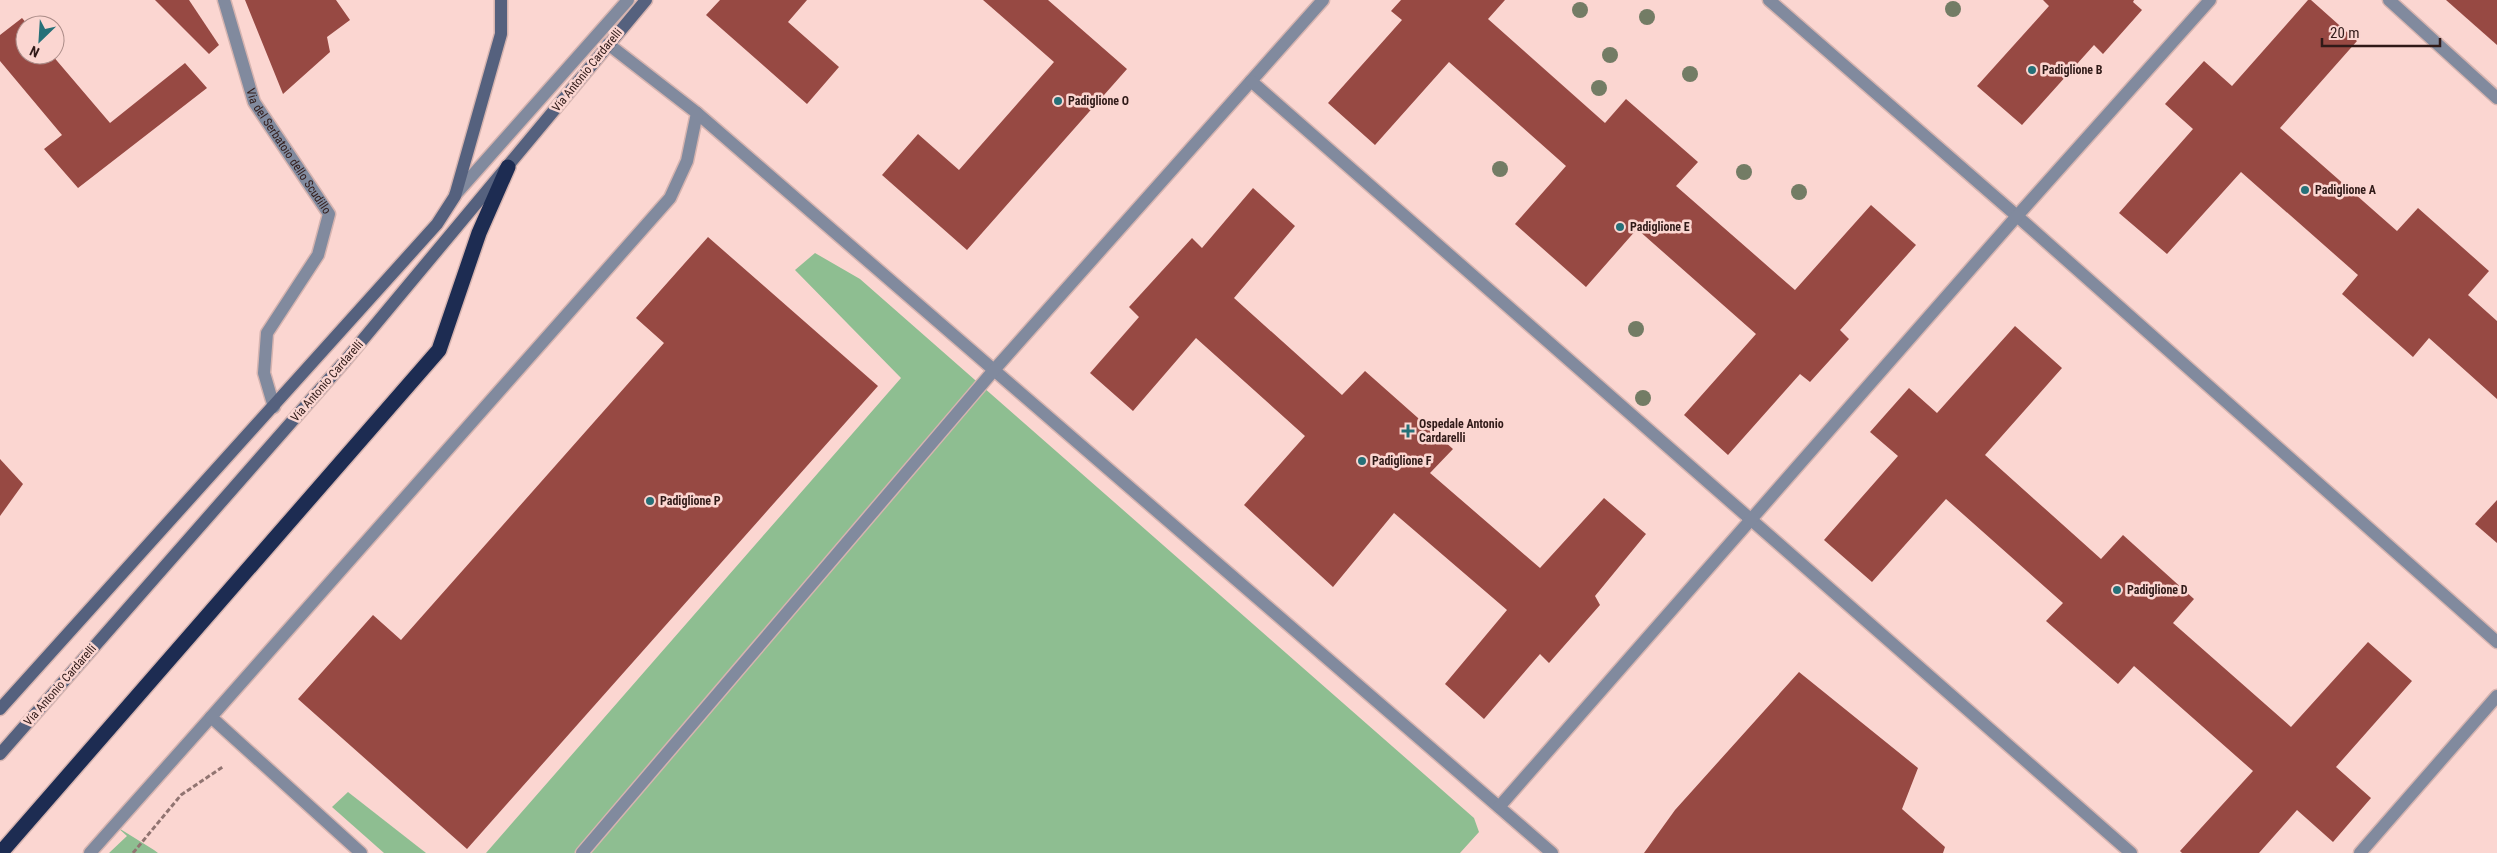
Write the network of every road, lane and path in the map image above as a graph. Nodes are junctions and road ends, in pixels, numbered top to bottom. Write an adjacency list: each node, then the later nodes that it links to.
1 (224, 0): 17 (street, Via del Serbatoio dello Scudillo)
2 (501, 0): 14 (main road, Via Antonio Cardarelli)
3 (628, 0): 14 (street)
4 (646, 0): 9 (main road, Via Antonio Cardarelli)
5 (1323, 0): 10 (street)
6 (1769, 0): 15 (street)
7 (2210, 0): 15 (street)
8 (2389, 0): 11 (street)
9 (608, 44): 12 (street); 13 (main road, Via Antonio Cardarelli)
10 (1251, 81): 16 (street); 18 (street)
11 (2497, 98)
12 (697, 113): 16 (street); 22 (street)
13 (508, 167): 24 (main road, Via Antonio Cardarelli); 26 (highway)
14 (455, 196): 17 (main road, Via Antonio Cardarelli)
15 (2017, 216): 18 (street); 19 (street)
16 (994, 370): 25 (street); 30 (street)
17 (274, 407): 21 (main road, Via Antonio Cardarelli)
18 (1750, 519): 25 (street); 32 (street)
19 (2497, 642)
20 (2497, 696): 33 (street)
21 (0, 709)
22 (211, 716): 23 (street); 27 (street)
23 (248, 752): 28 (path); 29 (street)
24 (0, 754)
25 (1499, 807): 31 (street)
26 (4, 849)
27 (90, 853)
28 (133, 853)
29 (361, 853)
30 (582, 853)
31 (1552, 853)
32 (2131, 853)
33 (2360, 853)

